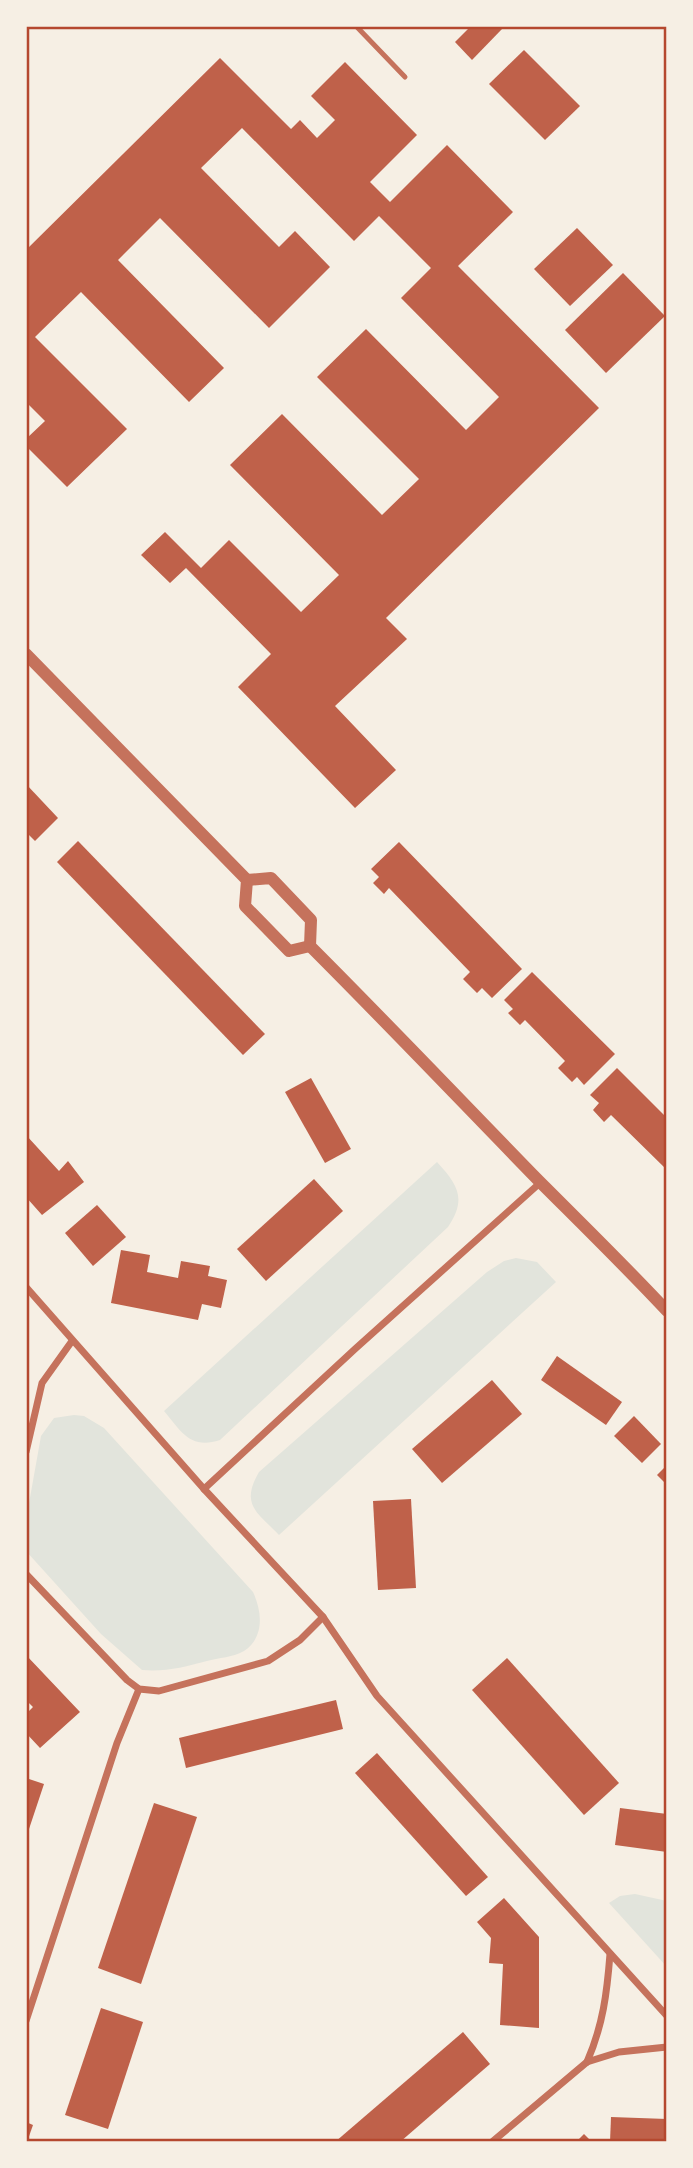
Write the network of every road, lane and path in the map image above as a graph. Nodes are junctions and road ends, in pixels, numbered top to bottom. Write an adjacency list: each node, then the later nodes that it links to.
1 (356, 26): 2 (lane)
2 (405, 78)
3 (26, 654): 4 (street)
4 (247, 880): 5 (street); 5 (street)
5 (310, 946): 6 (street)
6 (541, 1182): 8 (street); 11 (street)
7 (26, 1287): 9 (street)
8 (667, 1311)
9 (72, 1341): 10 (street); 11 (street)
10 (26, 1452)
11 (204, 1489): 13 (street)
12 (26, 1574): 14 (street)
13 (323, 1617): 14 (street); 15 (street)
14 (139, 1689): 17 (street)
15 (611, 1954): 16 (street); 19 (street)
16 (667, 2016)
17 (26, 2021)
18 (667, 2047): 19 (street)
19 (587, 2062): 20 (street)
20 (492, 2142)

